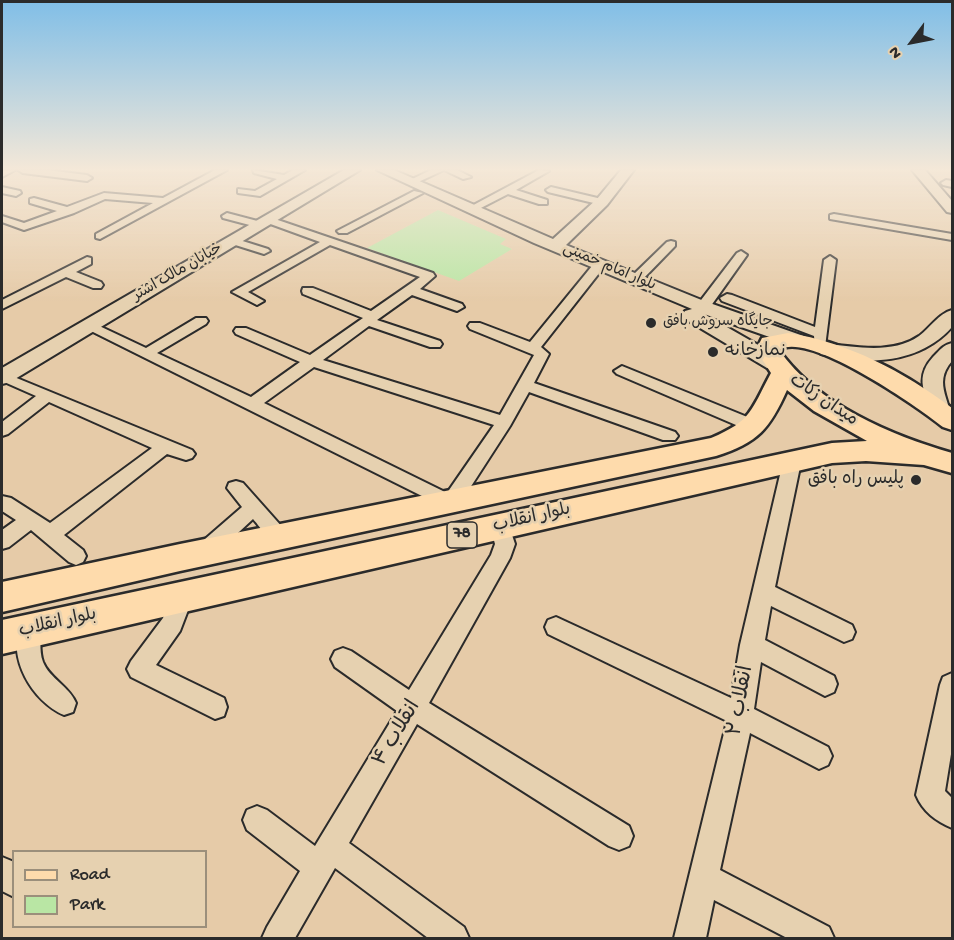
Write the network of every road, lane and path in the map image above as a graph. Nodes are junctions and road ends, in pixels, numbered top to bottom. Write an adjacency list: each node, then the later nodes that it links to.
1 (62, 214): 9 (street)
2 (142, 214): 14 (street)
3 (279, 214): 10 (main road, خیابان مالک اشتر)
4 (368, 214): 12 (street)
5 (590, 214): 20 (main road)
6 (479, 215): 11 (main road, بلوار امام خمینی)
7 (227, 216): 10 (street)
8 (834, 217): 15 (street)
9 (2, 219)
10 (265, 222): 17 (main road, خیابان مالک اشتر); 18 (street)
11 (507, 228): 20 (main road, بلوار امام خمینی); 25 (main road, بلوار امام خمینی)
12 (343, 231)
13 (86, 232): 14 (street)
14 (100, 236): 16 (street)
15 (952, 237)
16 (113, 240)
17 (233, 241): 21 (street); 39 (main road, خیابان مالک اشتر)
18 (329, 241): 29 (street); 32 (street)
19 (671, 244): 27 (street)
20 (557, 245): 27 (main road, بلوار امام خمینی)
21 (264, 251)
22 (741, 255): 34 (street)
23 (830, 260): 44 (street)
24 (87, 261): 26 (street)
25 (596, 269): 45 (street); 49 (main road, بلوار امام خمینی)
26 (66, 272): 28 (street); 33 (street)
27 (636, 279): 34 (main road, بلوار امام خمینی)
28 (96, 285)
29 (411, 290): 35 (street); 37 (street)
30 (308, 291): 37 (street)
31 (727, 298): 44 (street)
32 (257, 301)
33 (2, 305)
34 (703, 307): 44 (main road, بلوار امام خمینی)
35 (457, 308)
36 (952, 316): 42 (main road)
37 (370, 319): 43 (street); 48 (street)
38 (201, 321): 47 (street)
39 (88, 326): 47 (street); 51 (main road, خیابان مالک اشتر)
40 (475, 326): 45 (street)
41 (241, 331): 48 (street)
42 (923, 343): 44 (main road, بلوار امام خمینی); 46 (main road)
43 (435, 344)
44 (819, 344): 49 (main road, میدان زکات); 55 (main road, میدان زکات)
45 (533, 348): 52 (street)
46 (950, 352): 55 (main road)
47 (146, 354): 54 (street)
48 (311, 361): 54 (street); 56 (street)
49 (778, 368): 57 (main road); 63 (main road, میدان زکات / 78)
50 (622, 371): 57 (street)
51 (2, 376): 53 (street)
52 (525, 386): 56 (street); 59 (street)
53 (47, 396): 58 (street); 60 (street)
54 (252, 404): 69 (street)
55 (952, 420)
56 (504, 422): 69 (street)
57 (756, 427): 64 (main road, بلوار انقلاب / 78)
58 (2, 430)
59 (669, 436)
60 (165, 447): 61 (street); 74 (street)
61 (186, 454)
62 (792, 462): 63 (main road, بلوار انقلاب / 78); 67 (main road, بلوار انقلاب / 78); 79 (street, انقلاب ۲)
63 (941, 462)
64 (591, 473): 65 (main road, بلوار انقلاب / 78); 67 (main road)
65 (543, 483): 69 (main road, بلوار انقلاب / 78); 71 (main road)
66 (236, 488): 70 (street)
67 (611, 502): 71 (main road, بلوار انقلاب / 78)
68 (4, 503): 72 (street)
69 (450, 503): 75 (main road, بلوار انقلاب / 78)
70 (254, 507): 75 (street); 77 (street)
71 (558, 513): 73 (main road, بلوار انقلاب / 78)
72 (31, 519): 74 (street); 76 (street)
73 (500, 526): 81 (main road, بلوار انقلاب / 78); 91 (street, انقلاب ۴)
74 (49, 535): 78 (street)
75 (281, 537): 77 (main road, بلوار انقلاب / 78)
76 (2, 541)
77 (203, 553): 80 (main road, بلوار انقلاب / 78)
78 (76, 556)
79 (764, 592): 83 (street); 85 (street, انقلاب ۲)
80 (2, 597)
81 (182, 597): 84 (main road, بلوار انقلاب / 78); 90 (street)
82 (556, 627): 92 (street)
83 (844, 632)
84 (15, 634): 89 (street)
85 (752, 645): 87 (street); 92 (street, انقلاب ۲)
86 (343, 659): 91 (street)
87 (825, 684)
88 (952, 685): 94 (street)
89 (64, 703)
90 (215, 707)
91 (414, 708): 96 (street); 97 (street, انقلاب ۴)
92 (741, 715): 93 (street); 98 (street, انقلاب ۲)
93 (819, 756)
94 (952, 814)
95 (257, 820): 97 (street)
96 (619, 836)
97 (325, 857): 99 (street, انقلاب ۴); 100 (street)
98 (704, 878): 101 (street, انقلاب ۲); 102 (street)
99 (278, 939)
100 (453, 939)
101 (690, 939)
102 (818, 939)

